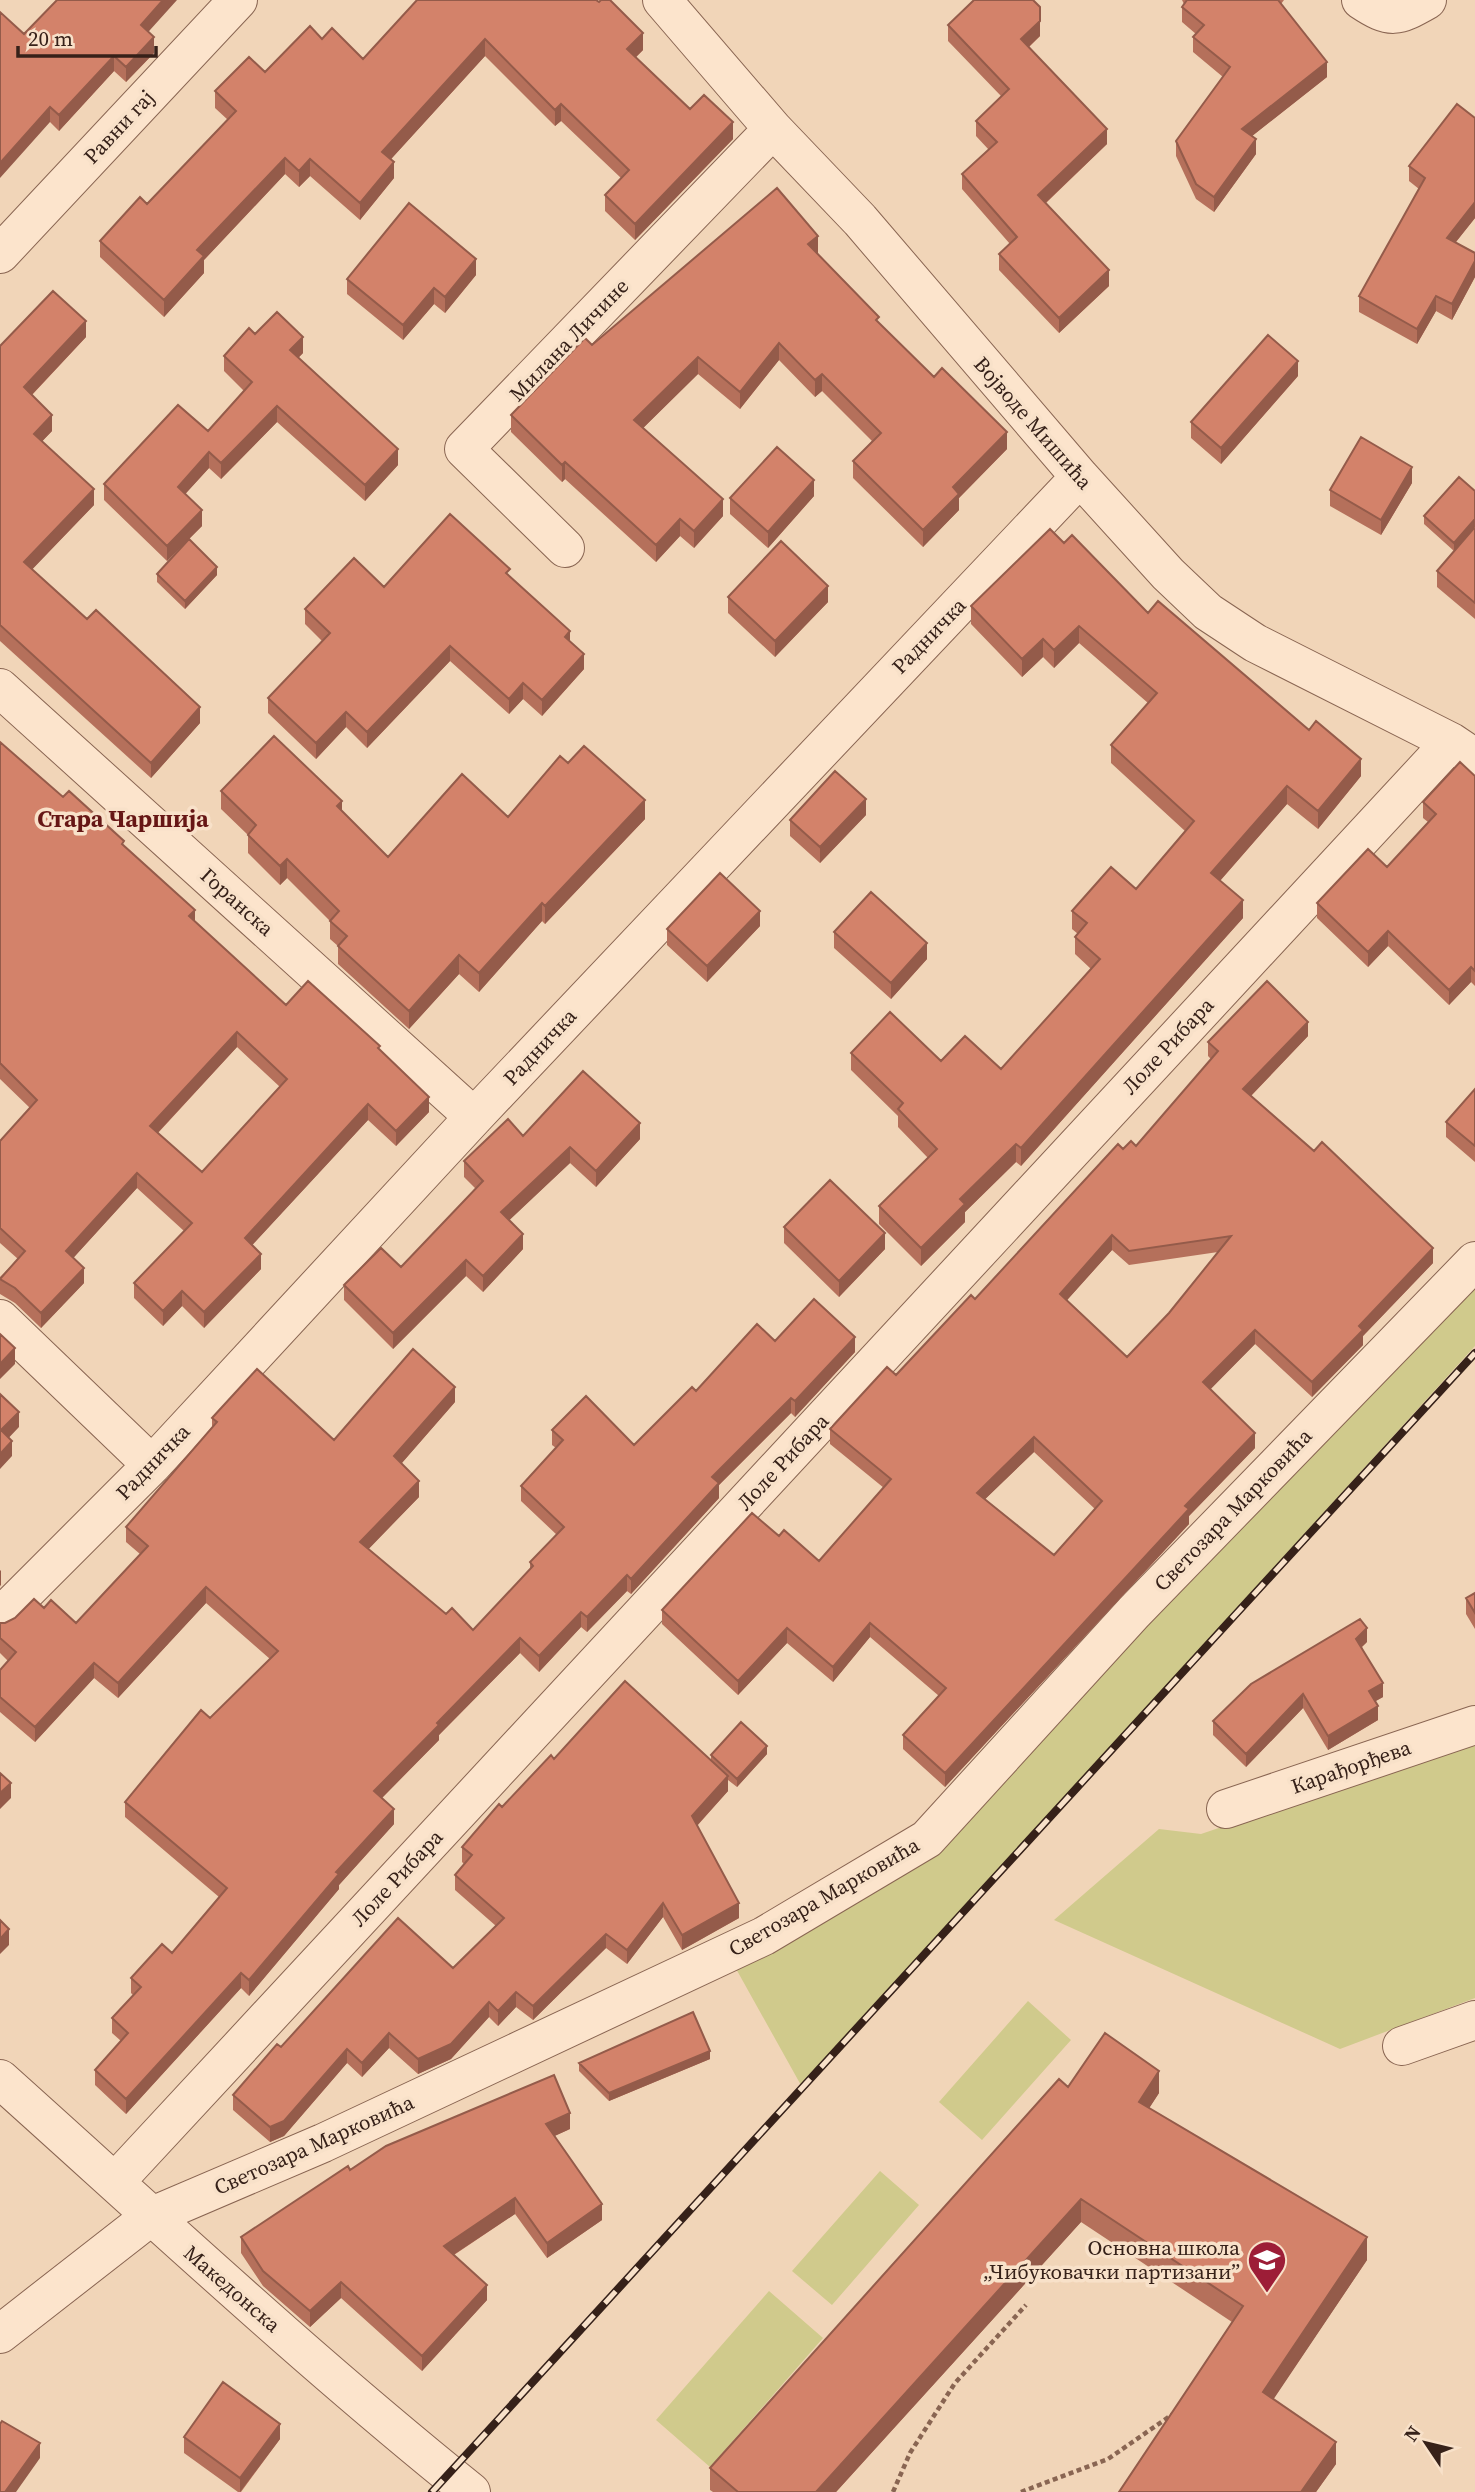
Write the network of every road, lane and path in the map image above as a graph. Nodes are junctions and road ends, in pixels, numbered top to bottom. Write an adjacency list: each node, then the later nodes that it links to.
1 (238, 0): 6 (street, Равни гај)
2 (662, 0): 5 (street, Војводе Мишића)
3 (1361, 0): 4 (street)
4 (1427, 0)
5 (774, 129): 7 (street, Војводе Мишића); 8 (street, Милана Личине)
6 (0, 254)
7 (1080, 477): 10 (street, Војводе Мишића); 11 (street, Радничка)
8 (565, 548)
9 (0, 688): 11 (street, Горанска)
10 (1463, 750): 21 (street, Лоле Рибара)
11 (474, 1117): 14 (street, Радничка)
12 (1475, 1261): 22 (street, Светозара Марковића)
13 (0, 1319): 14 (street)
14 (152, 1465): 15 (street, Радничка)
15 (0, 1617)
16 (1475, 1725): 17 (street, Карађорђева)
17 (1226, 1809)
18 (1475, 2020): 19 (street)
19 (1402, 2046)
20 (0, 2079): 21 (street, Македонска)
21 (115, 2182): 22 (street, Македонска)
22 (150, 2217): 24 (street, Светозара Марковића); 26 (street, Македонска)
23 (1026, 2305): 27 (path)
24 (0, 2334)
25 (1172, 2414): 28 (path)
26 (471, 2492)
27 (893, 2492)
28 (1021, 2492)

